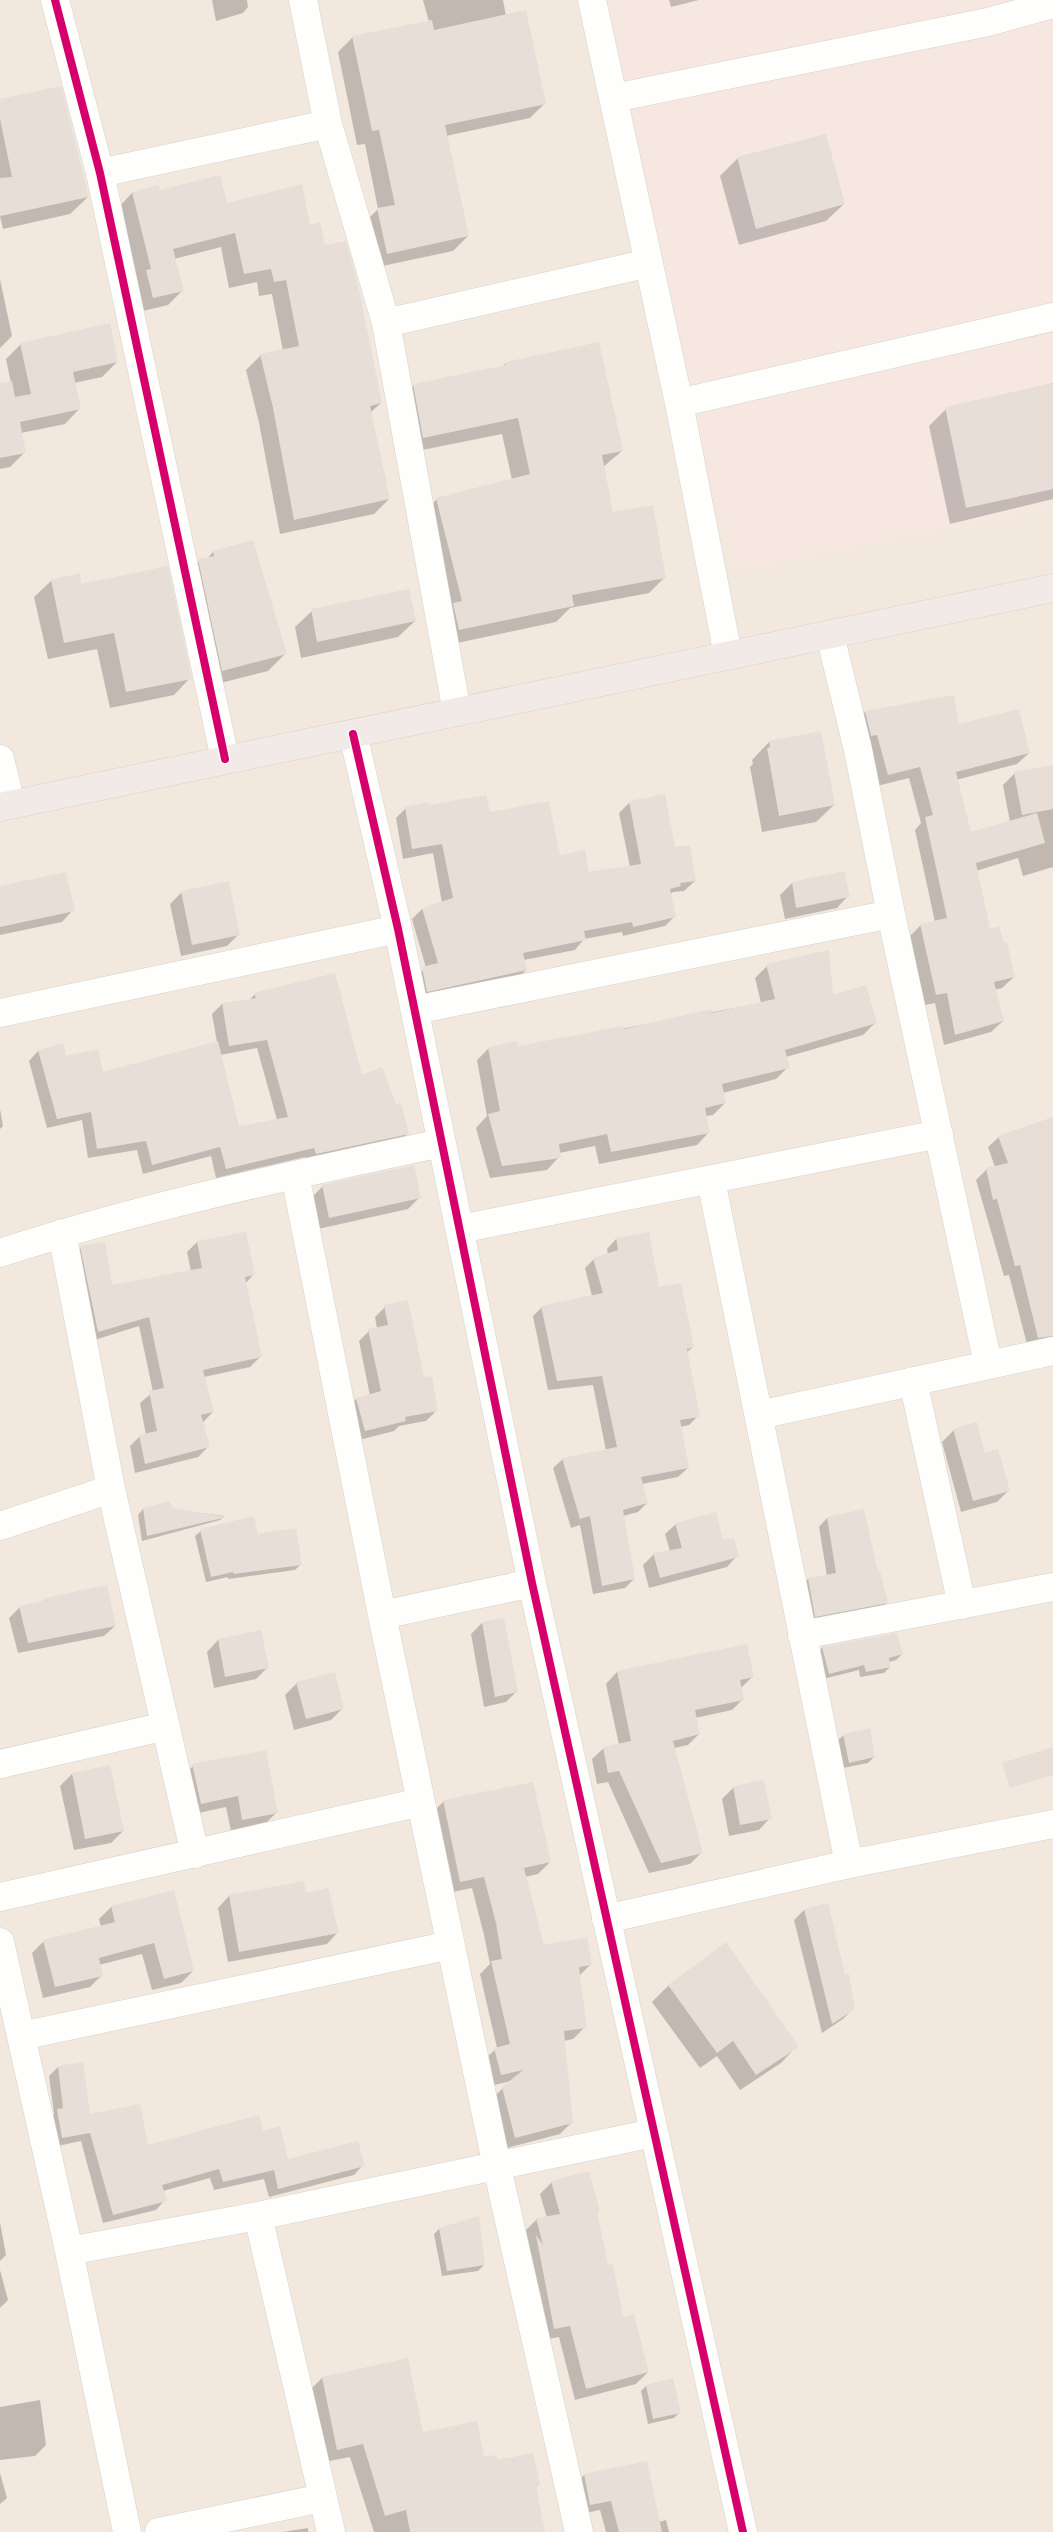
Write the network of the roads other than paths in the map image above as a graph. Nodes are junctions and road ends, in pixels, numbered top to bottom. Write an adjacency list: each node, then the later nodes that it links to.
1 (55, 0): 7 (street)
2 (303, 0): 6 (street)
3 (592, 0): 5 (street)
4 (1053, 4): 5 (street)
5 (614, 98): 8 (street)
6 (328, 124): 7 (street); 10 (street)
7 (100, 173): 18 (street)
8 (649, 263): 10 (street); 11 (street)
9 (1053, 317): 11 (street)
10 (386, 323): 15 (street)
11 (679, 403): 14 (street)
12 (1053, 588): 13 (highway)
13 (830, 635): 14 (highway); 20 (street)
14 (728, 655): 15 (highway)
15 (457, 712): 16 (highway)
16 (354, 734): 18 (highway); 21 (street)
17 (0, 759): 19 (street)
18 (225, 759): 19 (highway)
19 (5, 806)
20 (891, 914): 22 (street); 24 (street)
21 (398, 929): 22 (street); 23 (street)
22 (415, 1010): 25 (street)
23 (0, 1013)
24 (939, 1134): 27 (street); 32 (street)
25 (441, 1143): 26 (street); 28 (street)
26 (294, 1175): 29 (street); 40 (street)
27 (712, 1180): 28 (street); 34 (street)
28 (460, 1229): 37 (street)
29 (62, 1233): 30 (street); 35 (street)
30 (0, 1253)
31 (1053, 1352): 32 (street)
32 (988, 1364): 33 (street)
33 (913, 1381): 34 (street); 39 (street)
34 (759, 1415): 41 (street)
35 (111, 1489): 36 (street); 42 (street)
36 (0, 1526)
37 (532, 1584): 40 (street); 49 (street)
38 (1053, 1587): 39 (street)
39 (962, 1604): 41 (street)
40 (382, 1615): 44 (street)
41 (802, 1635): 47 (street)
42 (166, 1726): 43 (street); 46 (street)
43 (0, 1764)
44 (421, 1802): 46 (street); 51 (street)
45 (1052, 1828): 47 (street)
46 (195, 1854): 48 (street)
47 (849, 1864): 49 (street)
48 (0, 1897)
49 (606, 1919): 53 (street)
50 (0, 1942): 52 (street)
51 (451, 1945): 52 (street); 54 (street)
52 (21, 2036): 56 (street)
53 (653, 2133): 54 (street); 62 (street)
54 (497, 2167): 55 (street); 61 (street)
55 (258, 2216): 56 (street); 57 (street)
56 (69, 2251): 58 (street)
57 (322, 2498): 59 (street); 60 (street)
58 (127, 2532)
59 (159, 2532)
60 (331, 2532)
61 (579, 2532)
62 (743, 2532)

